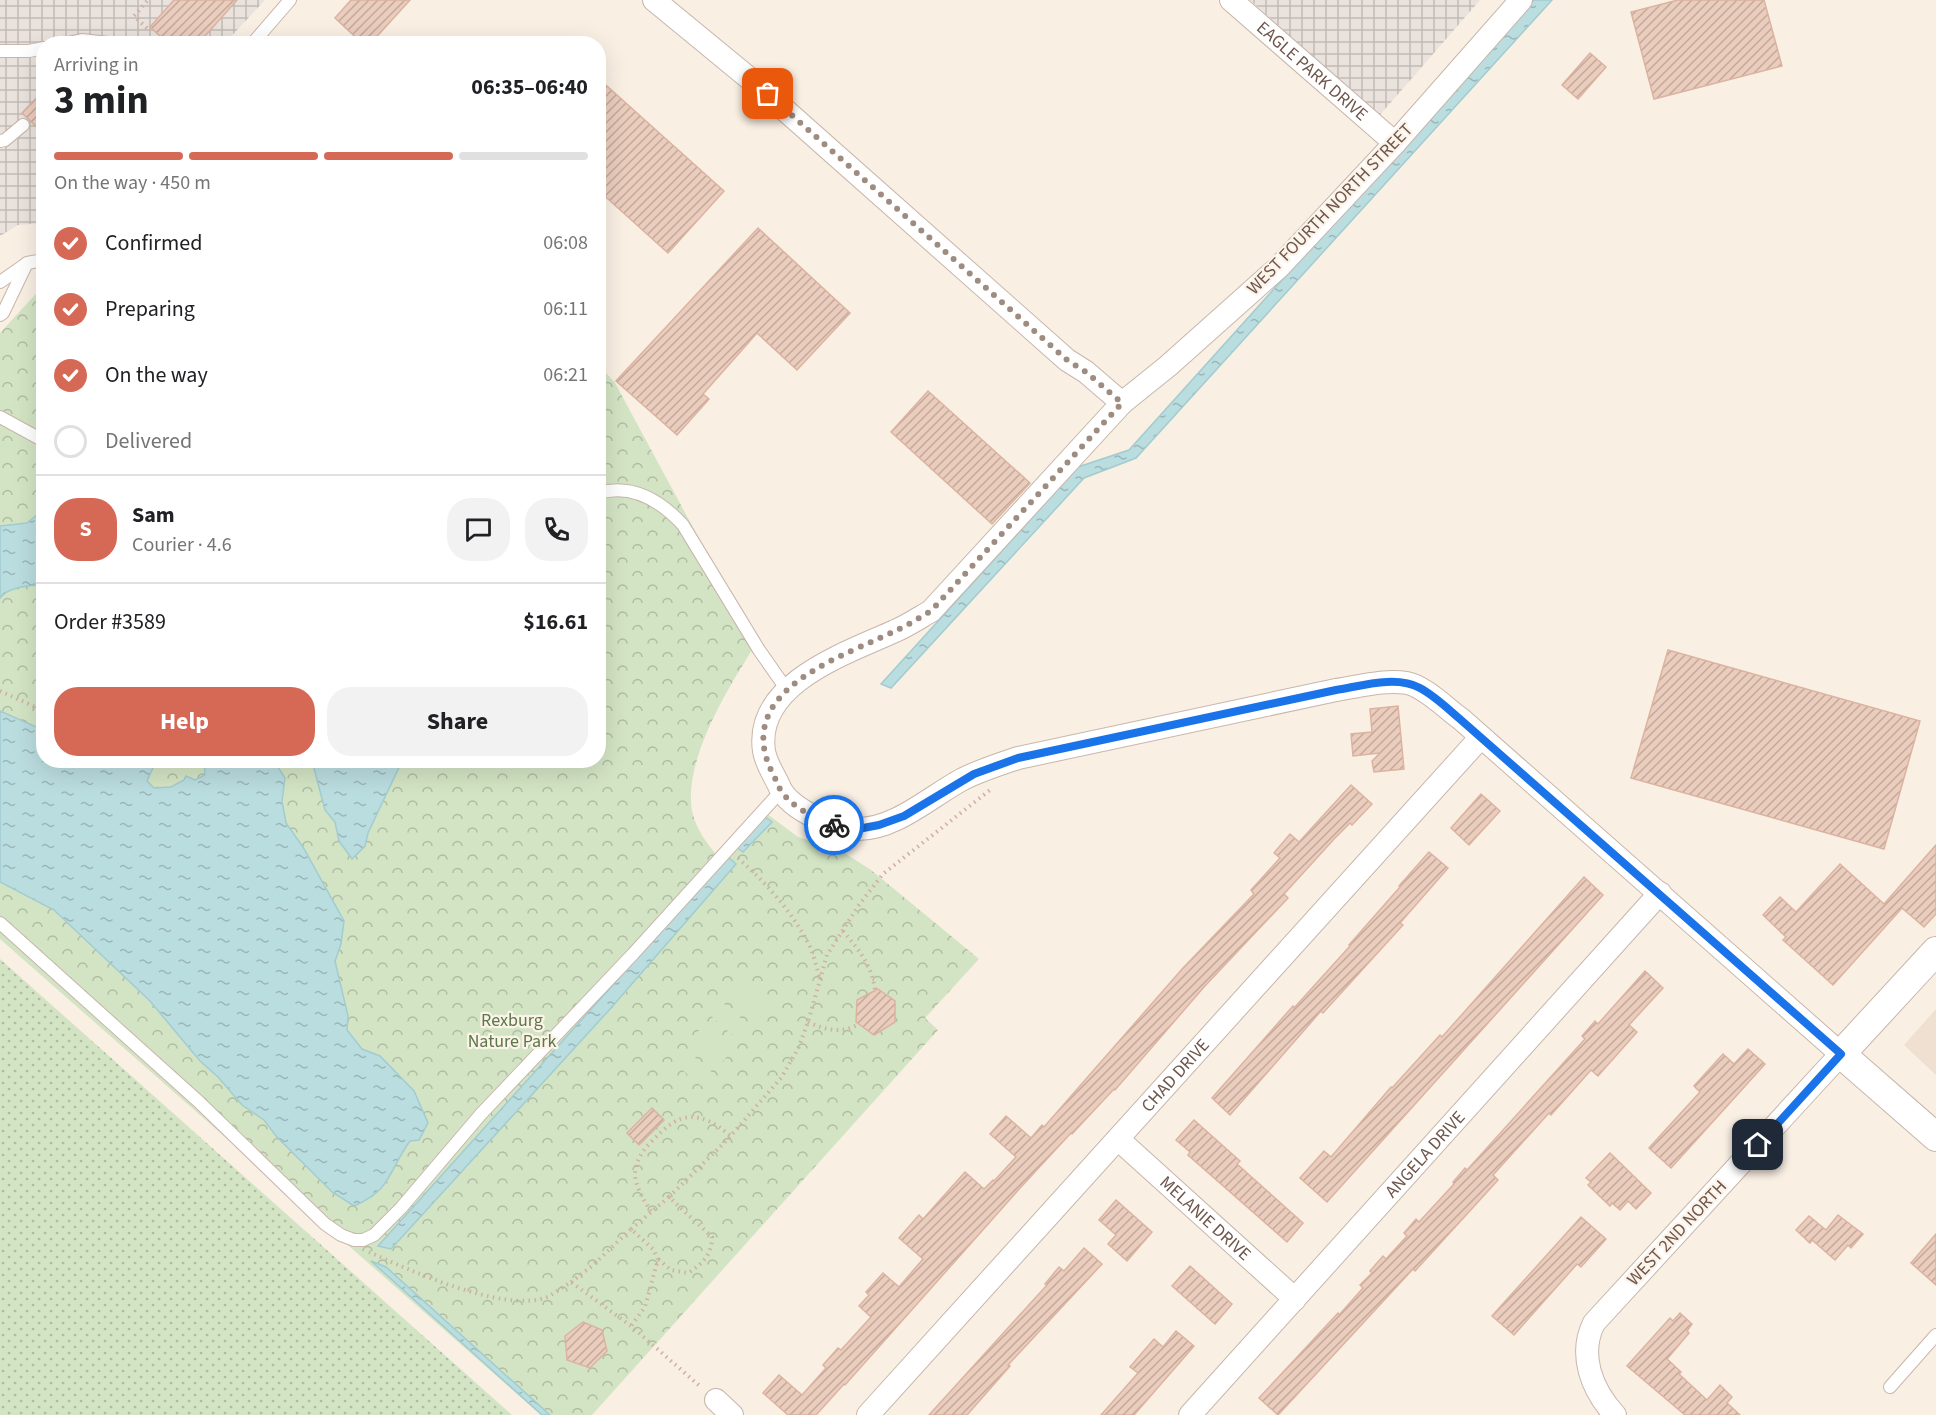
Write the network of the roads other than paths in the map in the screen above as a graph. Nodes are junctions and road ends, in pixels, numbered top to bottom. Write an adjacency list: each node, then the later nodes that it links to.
1 (290, 0): 5 (lane)
2 (654, 0): 15 (street)
3 (1231, 0): 10 (street, EAGLE PARK DRIVE)
4 (1521, 0): 10 (street, WEST FOURTH NORTH STREET)
5 (259, 36)
6 (36, 50): 7 (lane)
7 (0, 51)
8 (23, 124): 9 (lane)
9 (0, 141)
10 (1395, 143): 15 (street, WEST FOURTH NORTH STREET)
11 (36, 262): 12 (lane)
12 (27, 264): 13 (lane); 14 (lane)
13 (0, 282)
14 (0, 315)
15 (1122, 403): 19 (street, WEST FOURTH NORTH STREET)
16 (0, 417): 17 (lane)
17 (36, 437)
18 (606, 493): 19 (lane)
19 (787, 690): 21 (street, WEST FOURTH NORTH STREET)
20 (1481, 737): 21 (street); 22 (street); 27 (street, CHAD DRIVE)
21 (781, 791): 23 (lane)
22 (1660, 893): 25 (street); 28 (street, ANGELA DRIVE)
23 (0, 923)
24 (1936, 951): 25 (street, WEST 2ND NORTH)
25 (1841, 1054): 26 (street); 33 (street, WEST 2ND NORTH)
26 (1936, 1137)
27 (1118, 1139): 28 (street, MELANIE DRIVE); 31 (street, CHAD DRIVE)
28 (1295, 1299): 32 (street, ANGELA DRIVE)
29 (1936, 1335): 30 (lane)
30 (1890, 1387)
31 (868, 1415)
32 (1190, 1415)
33 (1615, 1415)

